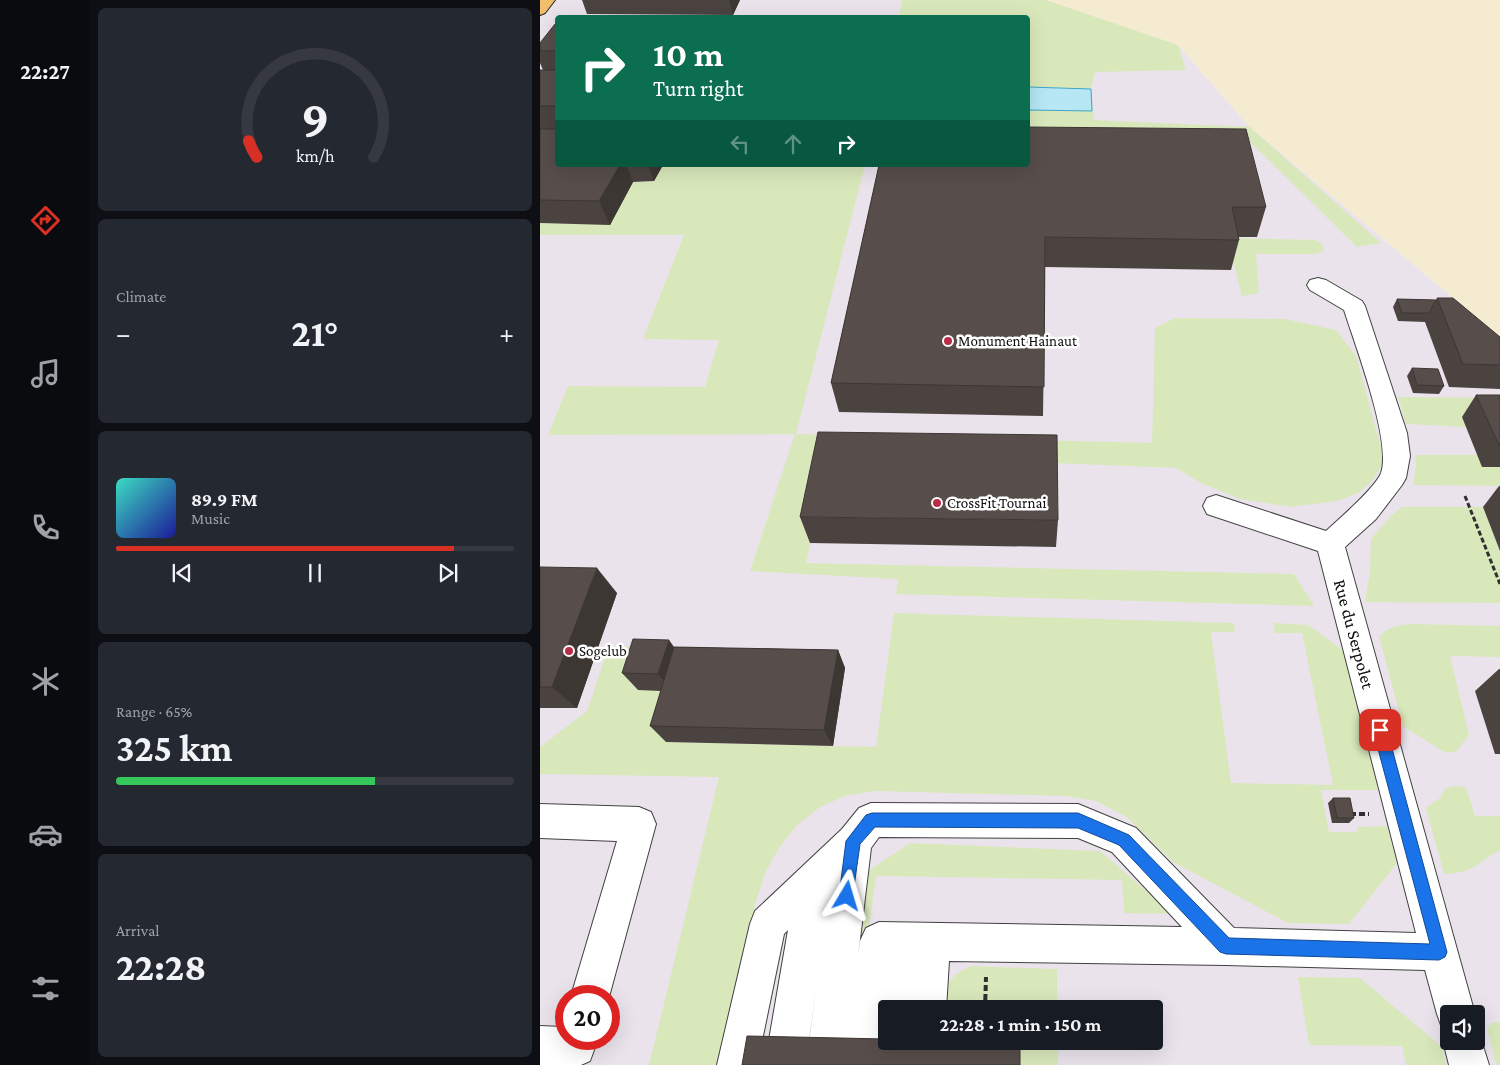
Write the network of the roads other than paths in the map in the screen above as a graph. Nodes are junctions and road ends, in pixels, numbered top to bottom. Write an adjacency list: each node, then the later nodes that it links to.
1 (548, 0): 2 (main road)
2 (540, 10)
3 (1318, 285): 5 (street)
4 (1216, 506): 5 (street)
5 (1330, 544): 10 (street, Rue du Serpolet)
6 (540, 820): 11 (street)
7 (854, 841): 8 (street); 9 (street); 15 (street)
8 (815, 877): 14 (street); 19 (street)
9 (1226, 946): 10 (street); 12 (street)
10 (1439, 952): 13 (street, Rue du Serpolet)
11 (593, 985)
12 (909, 1000)
13 (1454, 1005)
14 (789, 1040)
15 (829, 1041)
16 (540, 1046): 17 (street)
17 (555, 1046)
18 (1465, 1050): 20 (street)
19 (737, 1065)
20 (1469, 1065)

